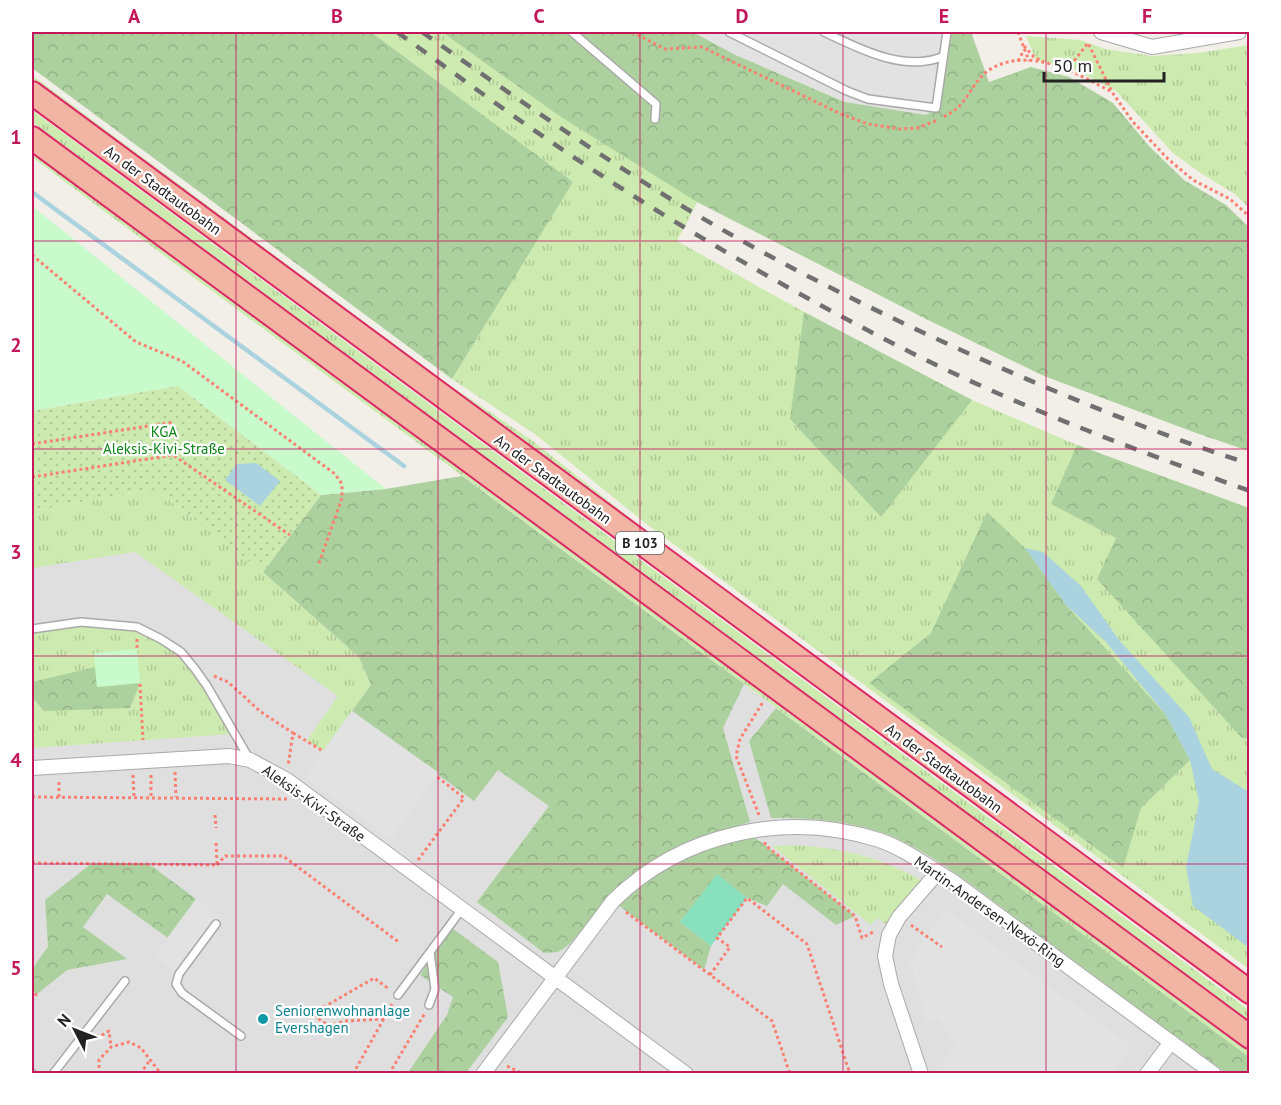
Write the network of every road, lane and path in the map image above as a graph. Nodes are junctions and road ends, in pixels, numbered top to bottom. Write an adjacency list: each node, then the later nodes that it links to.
1 (572, 32): 18 (lane)
2 (632, 32): 12 (path)
3 (729, 32): 11 (lane)
4 (824, 32): 11 (lane)
5 (947, 32): 11 (lane)
6 (1018, 32): 9 (path)
7 (1239, 32): 8 (street)
8 (1110, 33)
9 (1022, 44): 10 (path); 14 (path)
10 (1024, 50): 12 (path); 13 (path)
11 (942, 57)
12 (1018, 61): 13 (path)
13 (1029, 61): 14 (path)
14 (1046, 63): 15 (path)
15 (1064, 67): 16 (path); 16 (path)
16 (1112, 92): 20 (path)
17 (32, 93): 66 (highway, An der Stadtautobahn / B 103)
18 (655, 119)
19 (32, 138): 75 (highway, B 103)
20 (1250, 217)
21 (32, 255): 26 (path)
22 (174, 422): 23 (path)
23 (32, 444)
24 (32, 477): 25 (path)
25 (290, 536)
26 (318, 566)
27 (32, 629): 28 (lane)
28 (195, 669): 31 (path); 35 (lane)
29 (140, 684): 32 (path)
30 (764, 700): 48 (path)
31 (293, 733): 33 (path); 39 (path)
32 (143, 740)
33 (322, 751)
34 (175, 759): 35 (street, Aleksis-Kivi-Straße); 36 (street, Aleksis-Kivi-Straße); 44 (path)
35 (250, 759): 54 (street, Aleksis-Kivi-Straße)
36 (151, 761): 37 (street, Aleksis-Kivi-Straße); 43 (path)
37 (132, 762): 38 (street, Aleksis-Kivi-Straße); 42 (path)
38 (32, 768)
39 (288, 769)
40 (436, 776): 51 (path)
41 (32, 797): 42 (path)
42 (134, 797): 43 (path)
43 (151, 797): 44 (path)
44 (176, 797): 45 (path)
45 (292, 800)
46 (215, 815): 47 (path)
47 (216, 828)
48 (763, 829): 53 (street, Martin-Andersen-Nexö-Ring); 58 (path); 63 (street, Martin-Andersen-Nexö-Ring)
49 (216, 843): 52 (path)
50 (32, 863): 52 (path)
51 (415, 864)
52 (217, 865): 59 (path)
53 (938, 872): 56 (street); 76 (street, Martin-Andersen-Nexö-Ring)
54 (462, 909): 61 (lane); 63 (street, Aleksis-Kivi-Straße)
55 (626, 912): 62 (path)
56 (899, 917): 58 (street); 60 (path)
57 (216, 924): 74 (lane)
58 (889, 935): 91 (street)
59 (400, 943)
60 (942, 947)
61 (430, 953): 67 (lane); 69 (lane)
62 (710, 975): 89 (path); 90 (path)
63 (554, 978): 86 (street, Martin-Andersen-Nexö-Ring); 88 (street, Aleksis-Kivi-Straße)
64 (125, 981): 73 (lane)
65 (32, 988): 68 (path)
66 (1250, 992)
67 (398, 995): 71 (path); 72 (path)
68 (32, 1000)
69 (429, 1005): 85 (path)
70 (308, 1010): 71 (path)
71 (312, 1014): 72 (path)
72 (384, 1019): 84 (path)
73 (88, 1030): 77 (path); 80 (lane)
74 (241, 1036)
75 (1250, 1037)
76 (1171, 1042): 92 (street); 93 (street, Martin-Andersen-Nexö-Ring)
77 (111, 1047): 78 (path); 81 (path)
78 (150, 1060): 82 (path); 83 (path)
79 (507, 1066): 87 (path)
80 (53, 1074)
81 (99, 1074)
82 (140, 1074)
83 (161, 1074)
84 (353, 1074)
85 (390, 1074)
86 (483, 1074)
87 (524, 1074)
88 (686, 1074)
89 (790, 1074)
90 (850, 1074)
91 (921, 1074)
92 (1147, 1074)
93 (1214, 1074)

